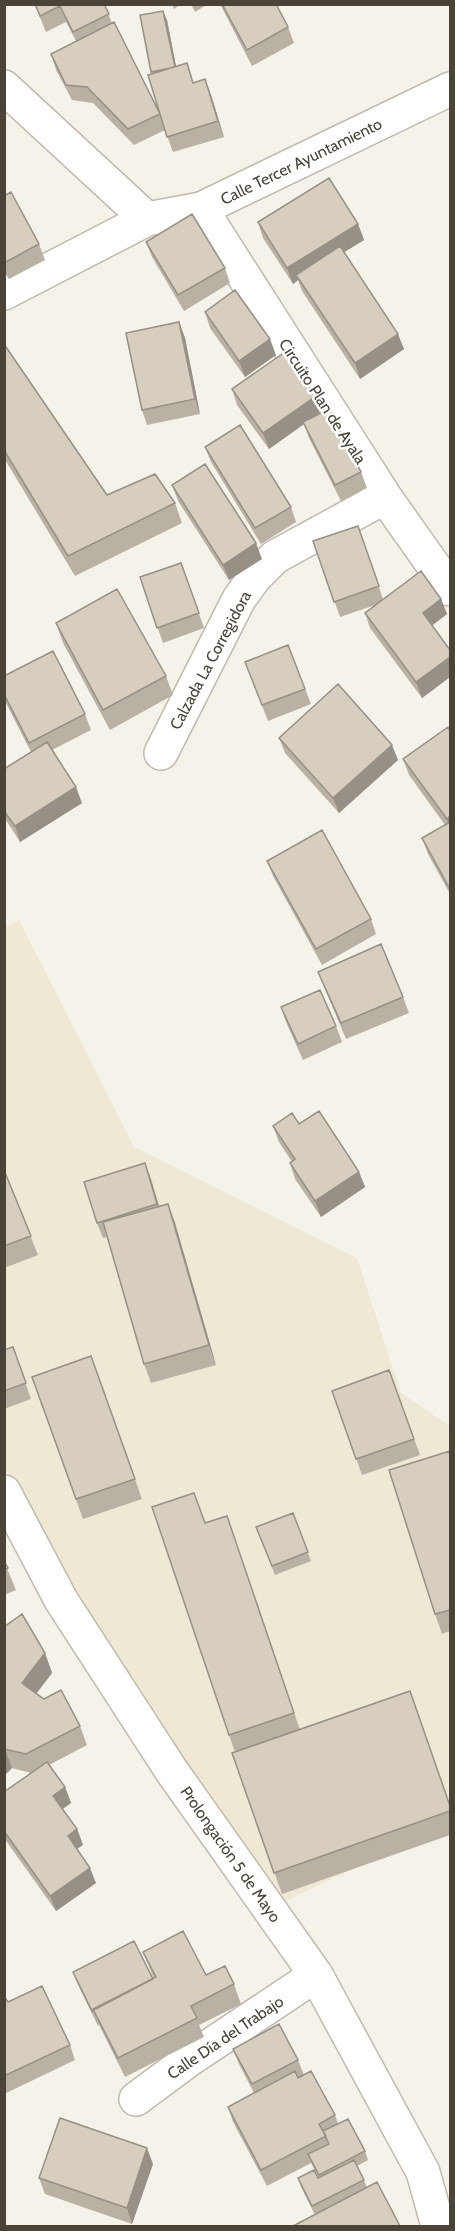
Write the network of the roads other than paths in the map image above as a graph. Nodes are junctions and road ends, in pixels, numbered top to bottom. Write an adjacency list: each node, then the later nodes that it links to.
1 (4, 87): 4 (street)
2 (450, 89): 3 (street, Calle Tercer Ayuntamiento)
3 (201, 209): 4 (street, Calle Tercer Ayuntamiento); 6 (street, Circuito Plan de Ayala)
4 (147, 219): 5 (street, Calle Tercer Ayuntamiento)
5 (4, 293)
6 (385, 497): 7 (street, Circuito Plan de Ayala); 8 (street, Calzada La Corregidora)
7 (450, 589)
8 (161, 753)
9 (4, 1492): 10 (street, Prolongación 5 de Mayo)
10 (316, 1975): 11 (street, Calle Día del Trabajo); 12 (street, Prolongación 5 de Mayo)
11 (136, 2100)
12 (438, 2226)

